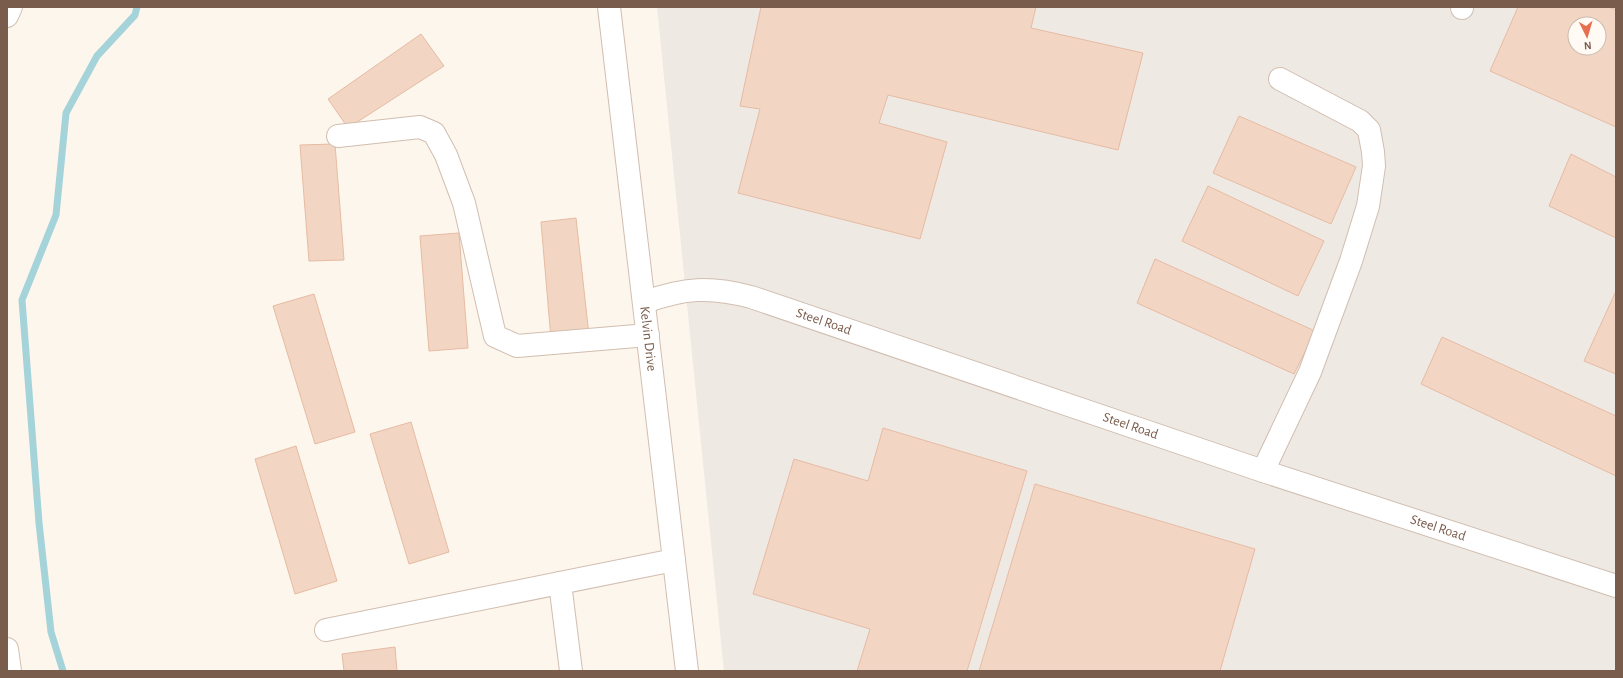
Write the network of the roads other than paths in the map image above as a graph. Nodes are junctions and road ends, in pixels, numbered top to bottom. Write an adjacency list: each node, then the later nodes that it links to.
1 (11, 7): 3 (street)
2 (608, 7): 6 (street, Kelvin Drive)
3 (7, 16)
4 (1280, 79): 8 (street)
5 (338, 136): 7 (street)
6 (645, 302): 7 (street, Kelvin Drive); 8 (street, Steel Road)
7 (648, 335): 9 (street, Kelvin Drive)
8 (1263, 471): 11 (street, Steel Road)
9 (674, 560): 10 (street); 16 (street, Kelvin Drive)
10 (560, 583): 12 (street); 15 (street)
11 (1616, 586)
12 (326, 630)
13 (7, 649): 14 (street)
14 (10, 671)
15 (571, 671)
16 (687, 671)

